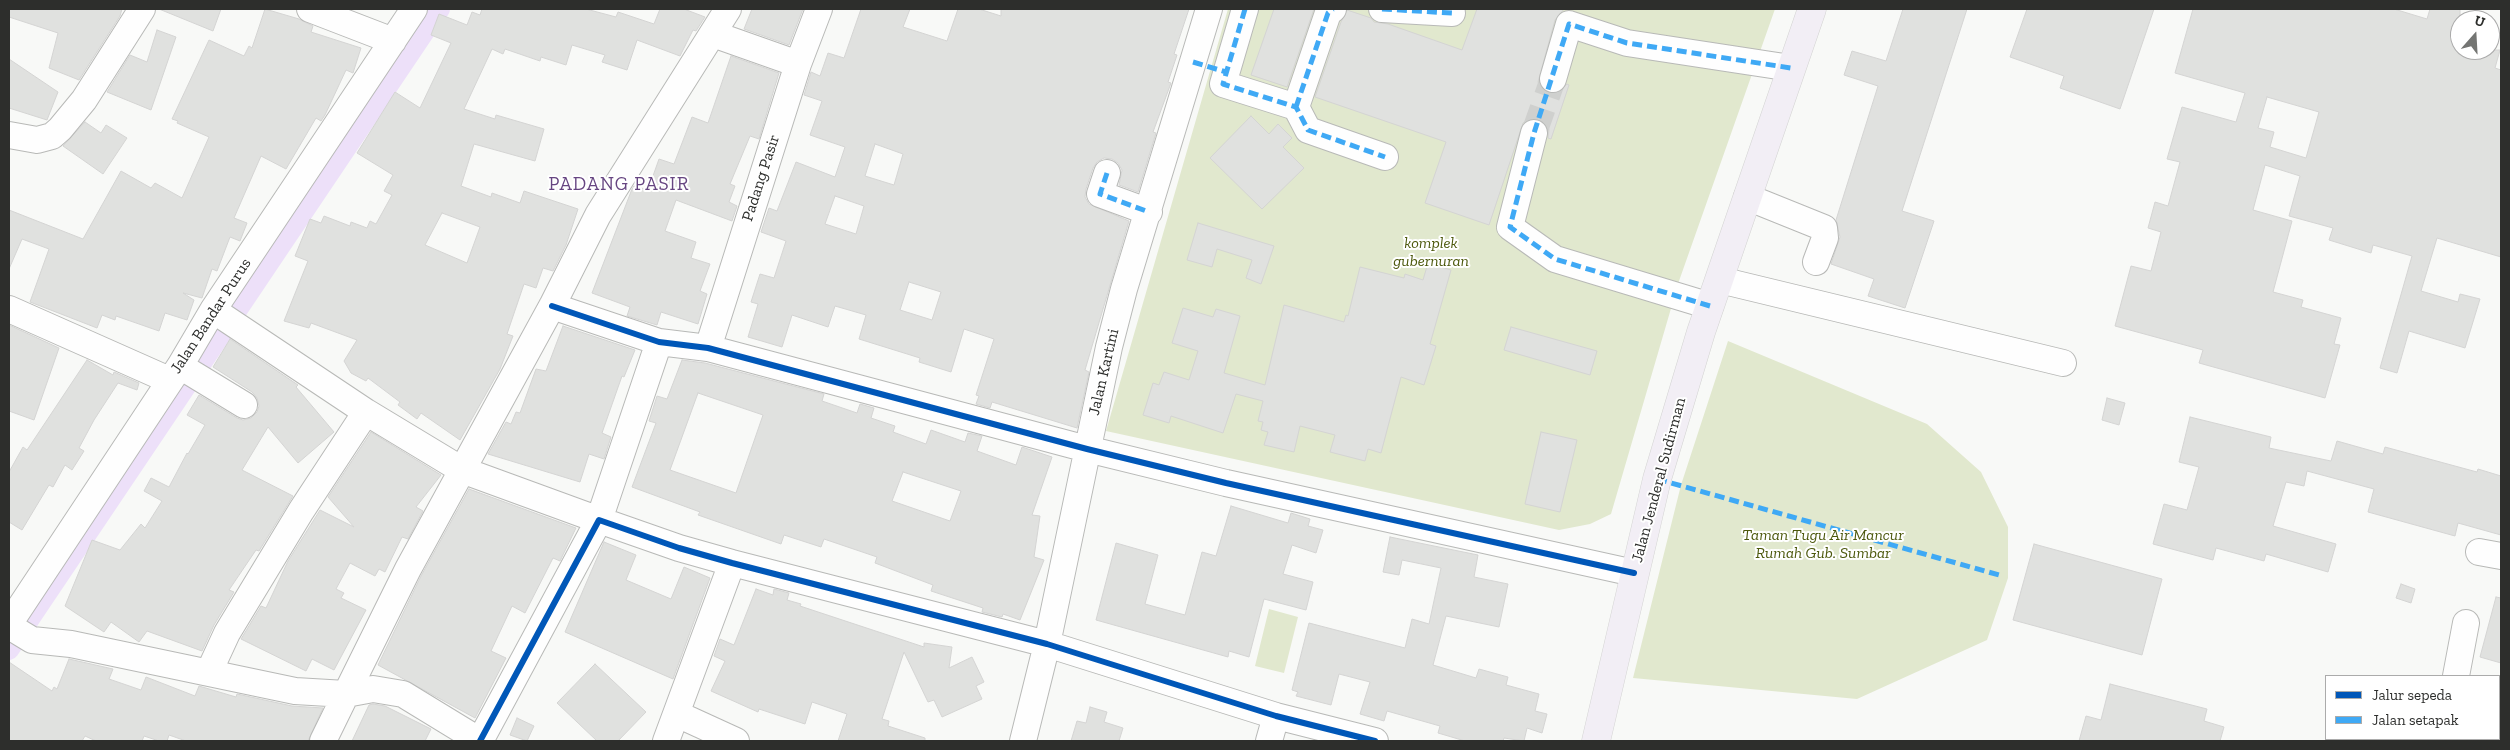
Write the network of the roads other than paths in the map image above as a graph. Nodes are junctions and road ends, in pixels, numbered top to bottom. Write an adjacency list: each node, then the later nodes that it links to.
1 (142, 9): 21 (street)
2 (310, 9): 13 (street)
3 (414, 9): 13 (street, Jalan Bandar Purus)
4 (728, 9): 12 (street)
5 (819, 9): 15 (street, Padang Pasir)
6 (1209, 9): 14 (street, Jalan Kartini)
7 (1245, 9): 17 (street)
8 (1333, 9): 19 (street)
9 (1382, 9): 11 (street)
10 (1812, 9): 16 (main road, Jalan Jenderal Sudirman)
11 (1452, 13)
12 (713, 34): 15 (street); 28 (street)
13 (393, 41): 31 (street, Jalan Bandar Purus)
14 (1193, 62): 17 (street); 25 (street, Jalan Kartini)
15 (798, 64): 33 (street, Padang Pasir)
16 (1791, 68): 18 (street); 24 (main road, Jalan Jenderal Sudirman)
17 (1226, 72): 19 (street)
18 (1553, 79)
19 (1296, 108): 22 (street)
20 (1534, 133): 29 (street)
21 (9, 135)
22 (1385, 157)
23 (1107, 173): 25 (street)
24 (1747, 197): 26 (street); 27 (main road, Jalan Jenderal Sudirman)
25 (1149, 212): 38 (street, Jalan Kartini)
26 (1816, 262)
27 (1720, 280): 29 (main road, Jalan Jenderal Sudirman); 34 (street)
28 (552, 306): 32 (street); 39 (street)
29 (1710, 306): 42 (main road, Jalan Jenderal Sudirman)
30 (9, 309): 35 (street)
31 (227, 319): 35 (street, Jalan Bandar Purus); 37 (street)
32 (659, 342): 33 (street); 40 (street)
33 (708, 348): 38 (street)
34 (2063, 363)
35 (187, 376): 36 (street); 44 (street, Jalan Bandar Purus)
36 (244, 406)
37 (366, 412): 39 (street); 46 (street)
38 (1087, 449): 42 (street); 45 (street, Jalan Kartini)
39 (462, 470): 40 (street); 48 (street)
40 (599, 520): 41 (street); 52 (street)
41 (732, 563): 45 (street); 49 (street)
42 (1634, 574): 58 (main road, Jalan Jenderal Sudirman)
43 (2466, 623): 47 (street)
44 (17, 630): 46 (street)
45 (1047, 644): 50 (street); 55 (street, Jalan Kartini)
46 (209, 672): 48 (street)
47 (2456, 675)
48 (346, 694): 51 (street); 52 (street)
49 (677, 714): 53 (street); 54 (street)
50 (1276, 716): 56 (street); 57 (street)
51 (323, 741)
52 (480, 741)
53 (666, 741)
54 (736, 741)
55 (1023, 741)
56 (1269, 741)
57 (1375, 741)
58 (1596, 741)

